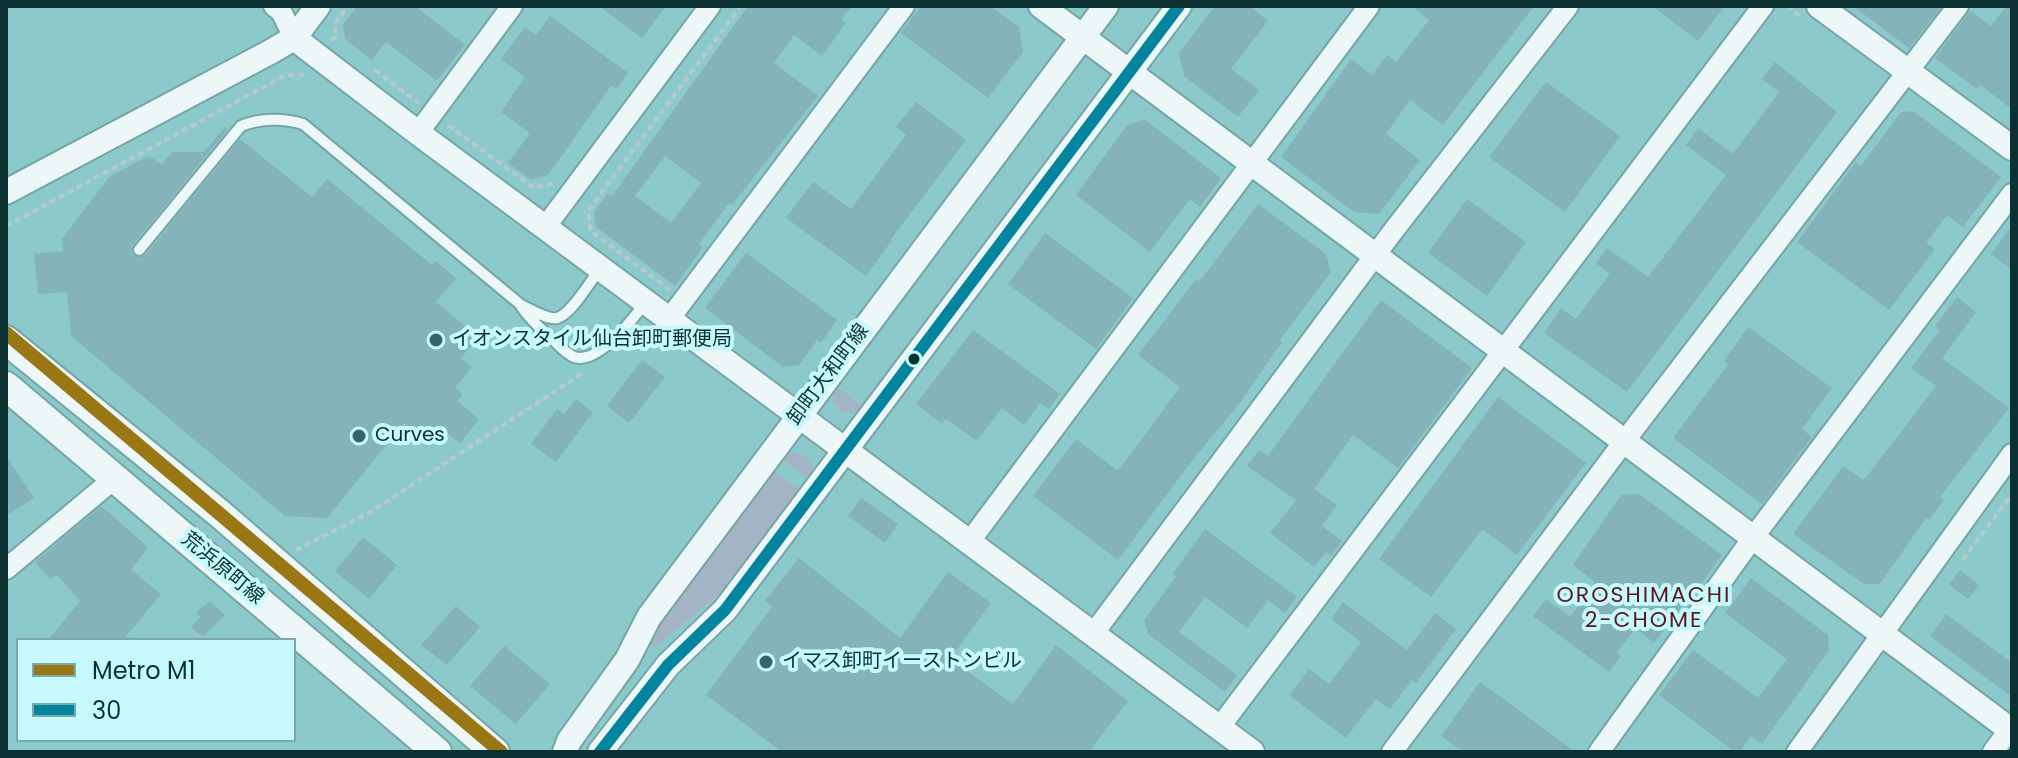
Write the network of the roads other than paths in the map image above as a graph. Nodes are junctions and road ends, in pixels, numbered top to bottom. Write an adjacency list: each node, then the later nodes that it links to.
1 (274, 6): 15 (street)
2 (318, 6): 15 (street)
3 (512, 6): 18 (street)
4 (710, 6): 23 (street)
5 (904, 6): 29 (street)
6 (1041, 6): 14 (street)
7 (1106, 6): 14 (street, 卸町大和町線)
8 (1179, 6): 17 (street)
9 (1369, 6): 20 (street)
10 (1568, 6): 25 (street)
11 (1763, 6): 31 (street)
12 (1819, 6): 16 (street)
13 (1958, 6): 16 (street)
14 (1083, 37): 17 (street); 33 (street, 卸町大和町線)
15 (294, 38): 18 (street); 21 (street)
16 (1909, 71): 19 (street); 34 (street)
17 (1129, 72): 20 (street); 35 (street)
18 (418, 133): 23 (street)
19 (2012, 148)
20 (1251, 164): 25 (street); 39 (street)
21 (6, 192)
22 (2012, 194): 38 (street)
23 (546, 226): 26 (street)
24 (139, 250): 28 (lane)
25 (1375, 255): 31 (street); 41 (street)
26 (601, 267): 27 (street); 28 (lane)
27 (647, 301): 28 (lane); 29 (street)
28 (521, 305)
29 (670, 318): 33 (street)
30 (6, 340): 46 (main road, 荒浜原町線)
31 (1503, 352): 34 (street); 43 (street)
32 (6, 386): 37 (main road, 荒浜原町線)
33 (799, 414): 35 (street); 47 (street, 卸町大和町線)
34 (1623, 443): 38 (street); 50 (street)
35 (846, 449): 39 (street); 48 (street)
36 (2012, 454): 42 (street)
37 (115, 478): 40 (street); 45 (main road, 荒浜原町線)
38 (1752, 539): 42 (street); 51 (street)
39 (970, 541): 41 (street)
40 (6, 569)
41 (1093, 634): 43 (street)
42 (1883, 636): 44 (street); 52 (street)
43 (1219, 728): 49 (street)
44 (2011, 729): 53 (street)
45 (437, 752)
46 (495, 752)
47 (565, 752)
48 (600, 752)
49 (1252, 752)
50 (1392, 752)
51 (1599, 752)
52 (1797, 752)
53 (1993, 752)

